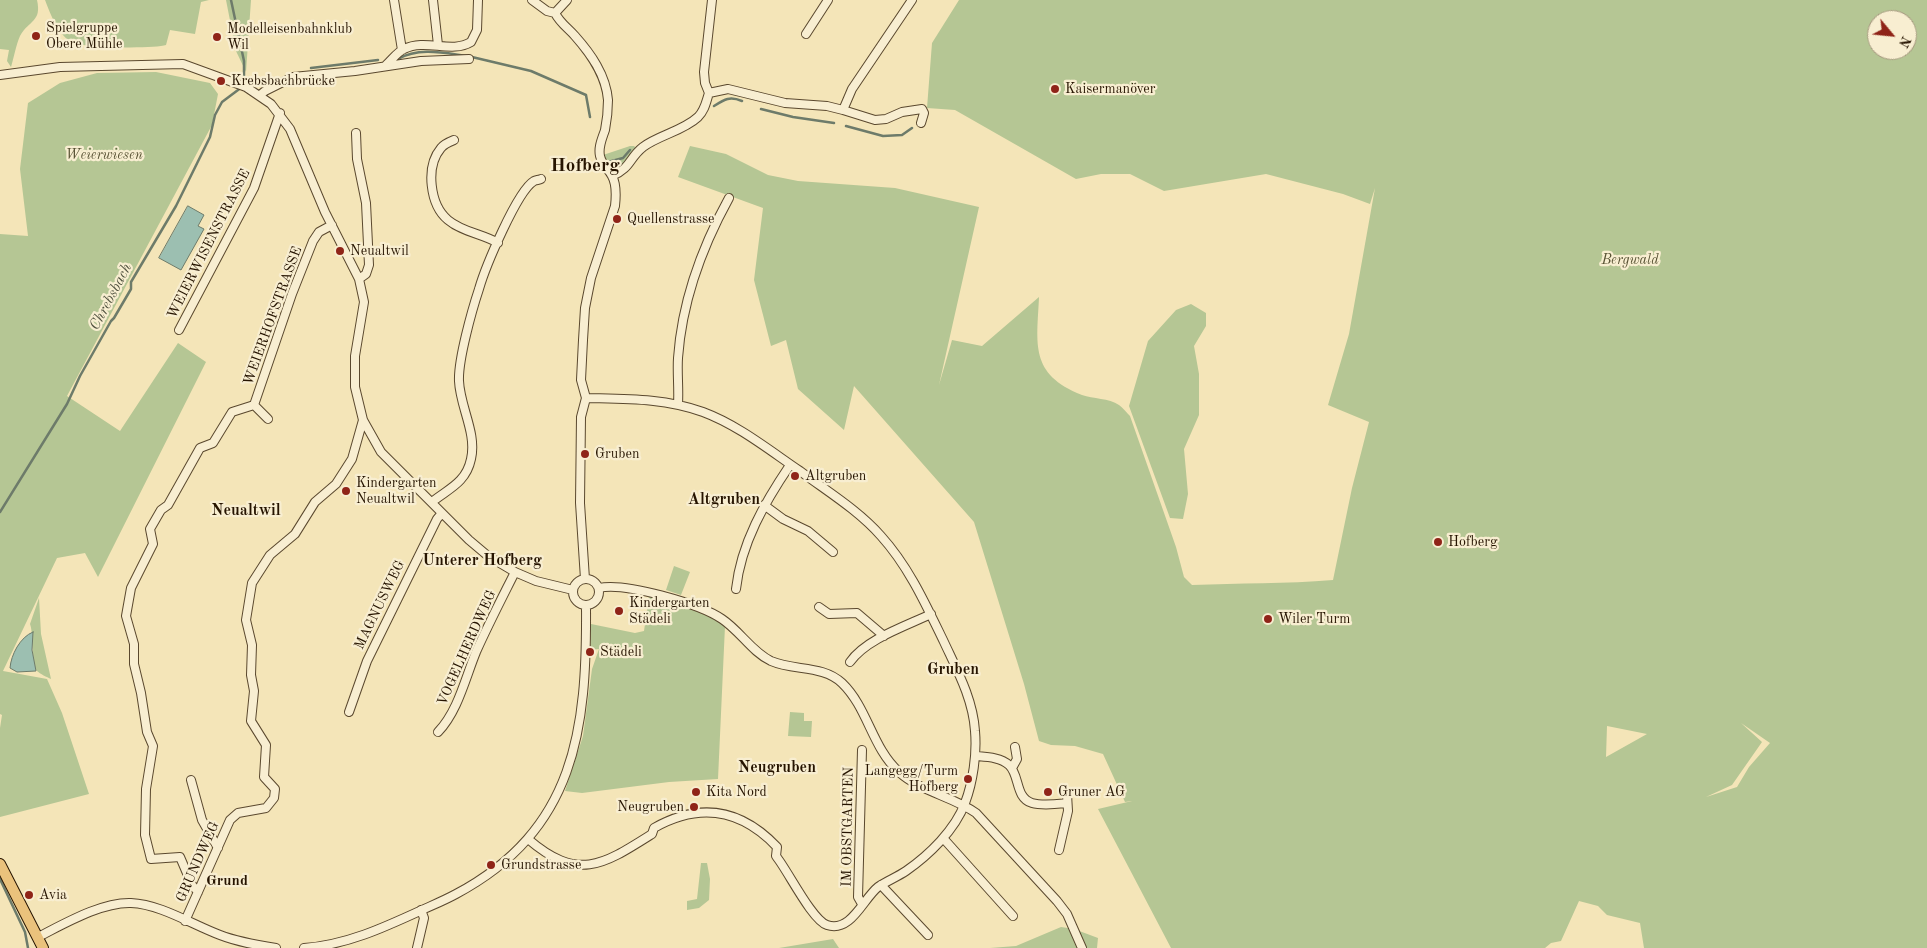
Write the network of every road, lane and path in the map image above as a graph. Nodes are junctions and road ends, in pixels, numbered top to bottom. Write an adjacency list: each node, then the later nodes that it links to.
1 (394, 0): 12 (street)
2 (433, 0): 11 (street)
3 (478, 0): 11 (street)
4 (532, 0): 9 (street)
5 (567, 0): 9 (street)
6 (712, 0): 16 (street)
7 (828, 0): 10 (street)
8 (912, 0): 18 (street)
9 (555, 13): 23 (street)
10 (806, 34)
11 (438, 45): 12 (street)
12 (402, 50): 14 (street)
13 (469, 59): 14 (street)
14 (386, 65): 17 (street)
15 (0, 75): 17 (street)
16 (709, 93): 18 (street); 23 (street)
17 (260, 95): 19 (street)
18 (843, 110): 20 (street)
19 (280, 113): 26 (street); 29 (street, WEIERWISENSTRASSE)
20 (921, 122)
21 (356, 133): 28 (street)
22 (454, 140): 27 (street)
23 (612, 176): 30 (street)
24 (541, 179): 27 (street)
25 (729, 198): 31 (street)
26 (332, 225): 28 (street); 32 (street, WEIERHOFSTRASSE)
27 (498, 243): 36 (street)
28 (359, 278): 34 (street)
29 (179, 330)
30 (586, 398): 31 (street); 41 (street)
31 (678, 404): 35 (street)
32 (254, 405): 33 (street, WEIERHOFSTRASSE); 66 (street)
33 (268, 419)
34 (363, 420): 36 (street); 62 (street, GRUNDWEG)
35 (790, 464): 37 (street); 47 (street)
36 (432, 502): 38 (street)
37 (764, 505): 39 (street); 43 (street)
38 (442, 513): 40 (street); 50 (street, MAGNUSWEG)
39 (833, 552)
40 (515, 572): 44 (street); 51 (street, VOGELHERDWEG)
41 (585, 579): 42 (street); 44 (street)
42 (599, 588): 45 (street); 58 (street)
43 (736, 589)
44 (573, 590): 45 (street)
45 (586, 606): 61 (street)
46 (819, 607): 48 (street)
47 (931, 614): 48 (street); 54 (street)
48 (884, 636): 49 (street)
49 (850, 662)
50 (349, 712)
51 (438, 732)
52 (1014, 747): 55 (street)
53 (862, 750): 67 (street, IM OBSTGARTEN)
54 (975, 756): 55 (street); 58 (street)
55 (1012, 768): 59 (street)
56 (191, 780): 62 (street)
57 (1067, 794): 59 (street)
58 (964, 804): 60 (street); 78 (street)
59 (1068, 804): 63 (street)
60 (943, 838): 65 (street); 69 (street)
61 (528, 839): 67 (street); 68 (street)
62 (218, 848): 66 (street, GRUNDWEG)
63 (1059, 850)
64 (0, 864): 72 (main road)
65 (881, 885): 67 (street); 71 (street)
66 (198, 892): 70 (street, GRUNDWEG)
67 (862, 904)
68 (421, 910): 73 (street); 77 (street)
69 (1013, 916)
70 (185, 921): 72 (street); 75 (street)
71 (928, 935)
72 (38, 937): 74 (main road)
73 (340, 946): 76 (street)
74 (43, 948)
75 (276, 948)
76 (304, 948)
77 (417, 948)
78 (1082, 948)

